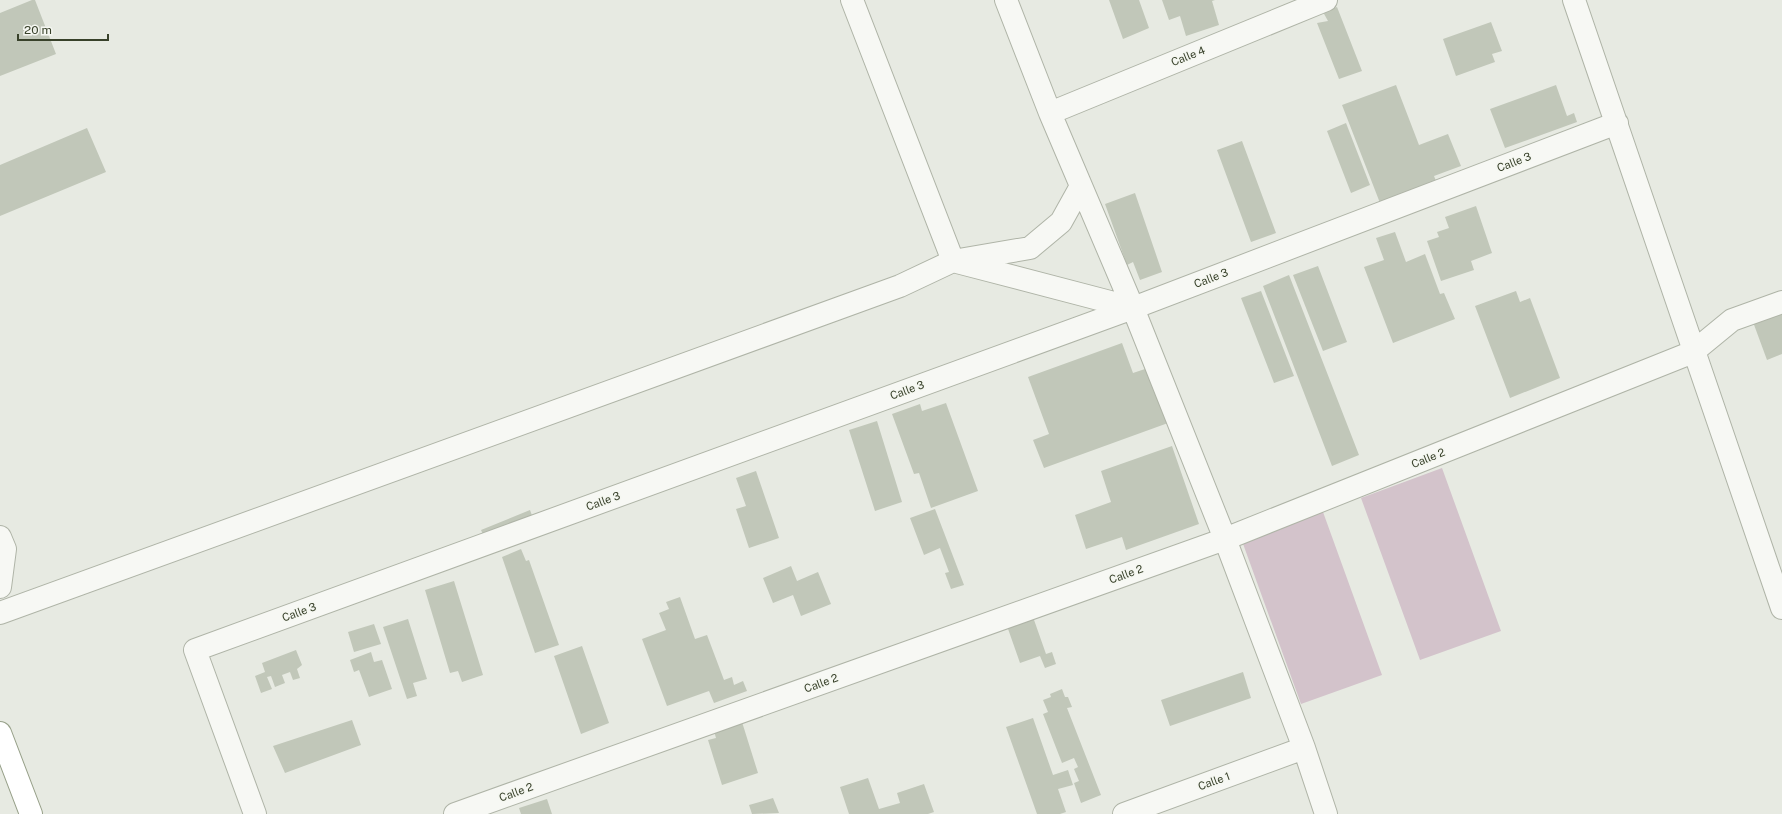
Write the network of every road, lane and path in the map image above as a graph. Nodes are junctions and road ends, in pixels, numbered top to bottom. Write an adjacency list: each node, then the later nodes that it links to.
1 (852, 0): 8 (street)
2 (1006, 0): 5 (street)
3 (1326, 0): 5 (street, Calle 4)
4 (1574, 0): 6 (street)
5 (1050, 113): 7 (street)
6 (1617, 123): 10 (street, Calle 3); 11 (street)
7 (1081, 186): 8 (street); 10 (street)
8 (953, 261): 10 (street); 16 (street)
9 (1782, 302): 11 (street, Calle 2)
10 (1133, 308): 13 (street); 20 (street, Calle 3)
11 (1693, 352): 13 (street, Calle 2); 15 (street)
12 (0, 537): 14 (street)
13 (1225, 539): 18 (street); 21 (street, Calle 2)
14 (0, 587)
15 (1782, 608)
16 (0, 613)
17 (0, 733): 19 (highway)
18 (1304, 748): 22 (street, Calle 1); 23 (street)
19 (31, 814)
20 (255, 814)
21 (455, 814)
22 (1124, 814)
23 (1326, 814)

